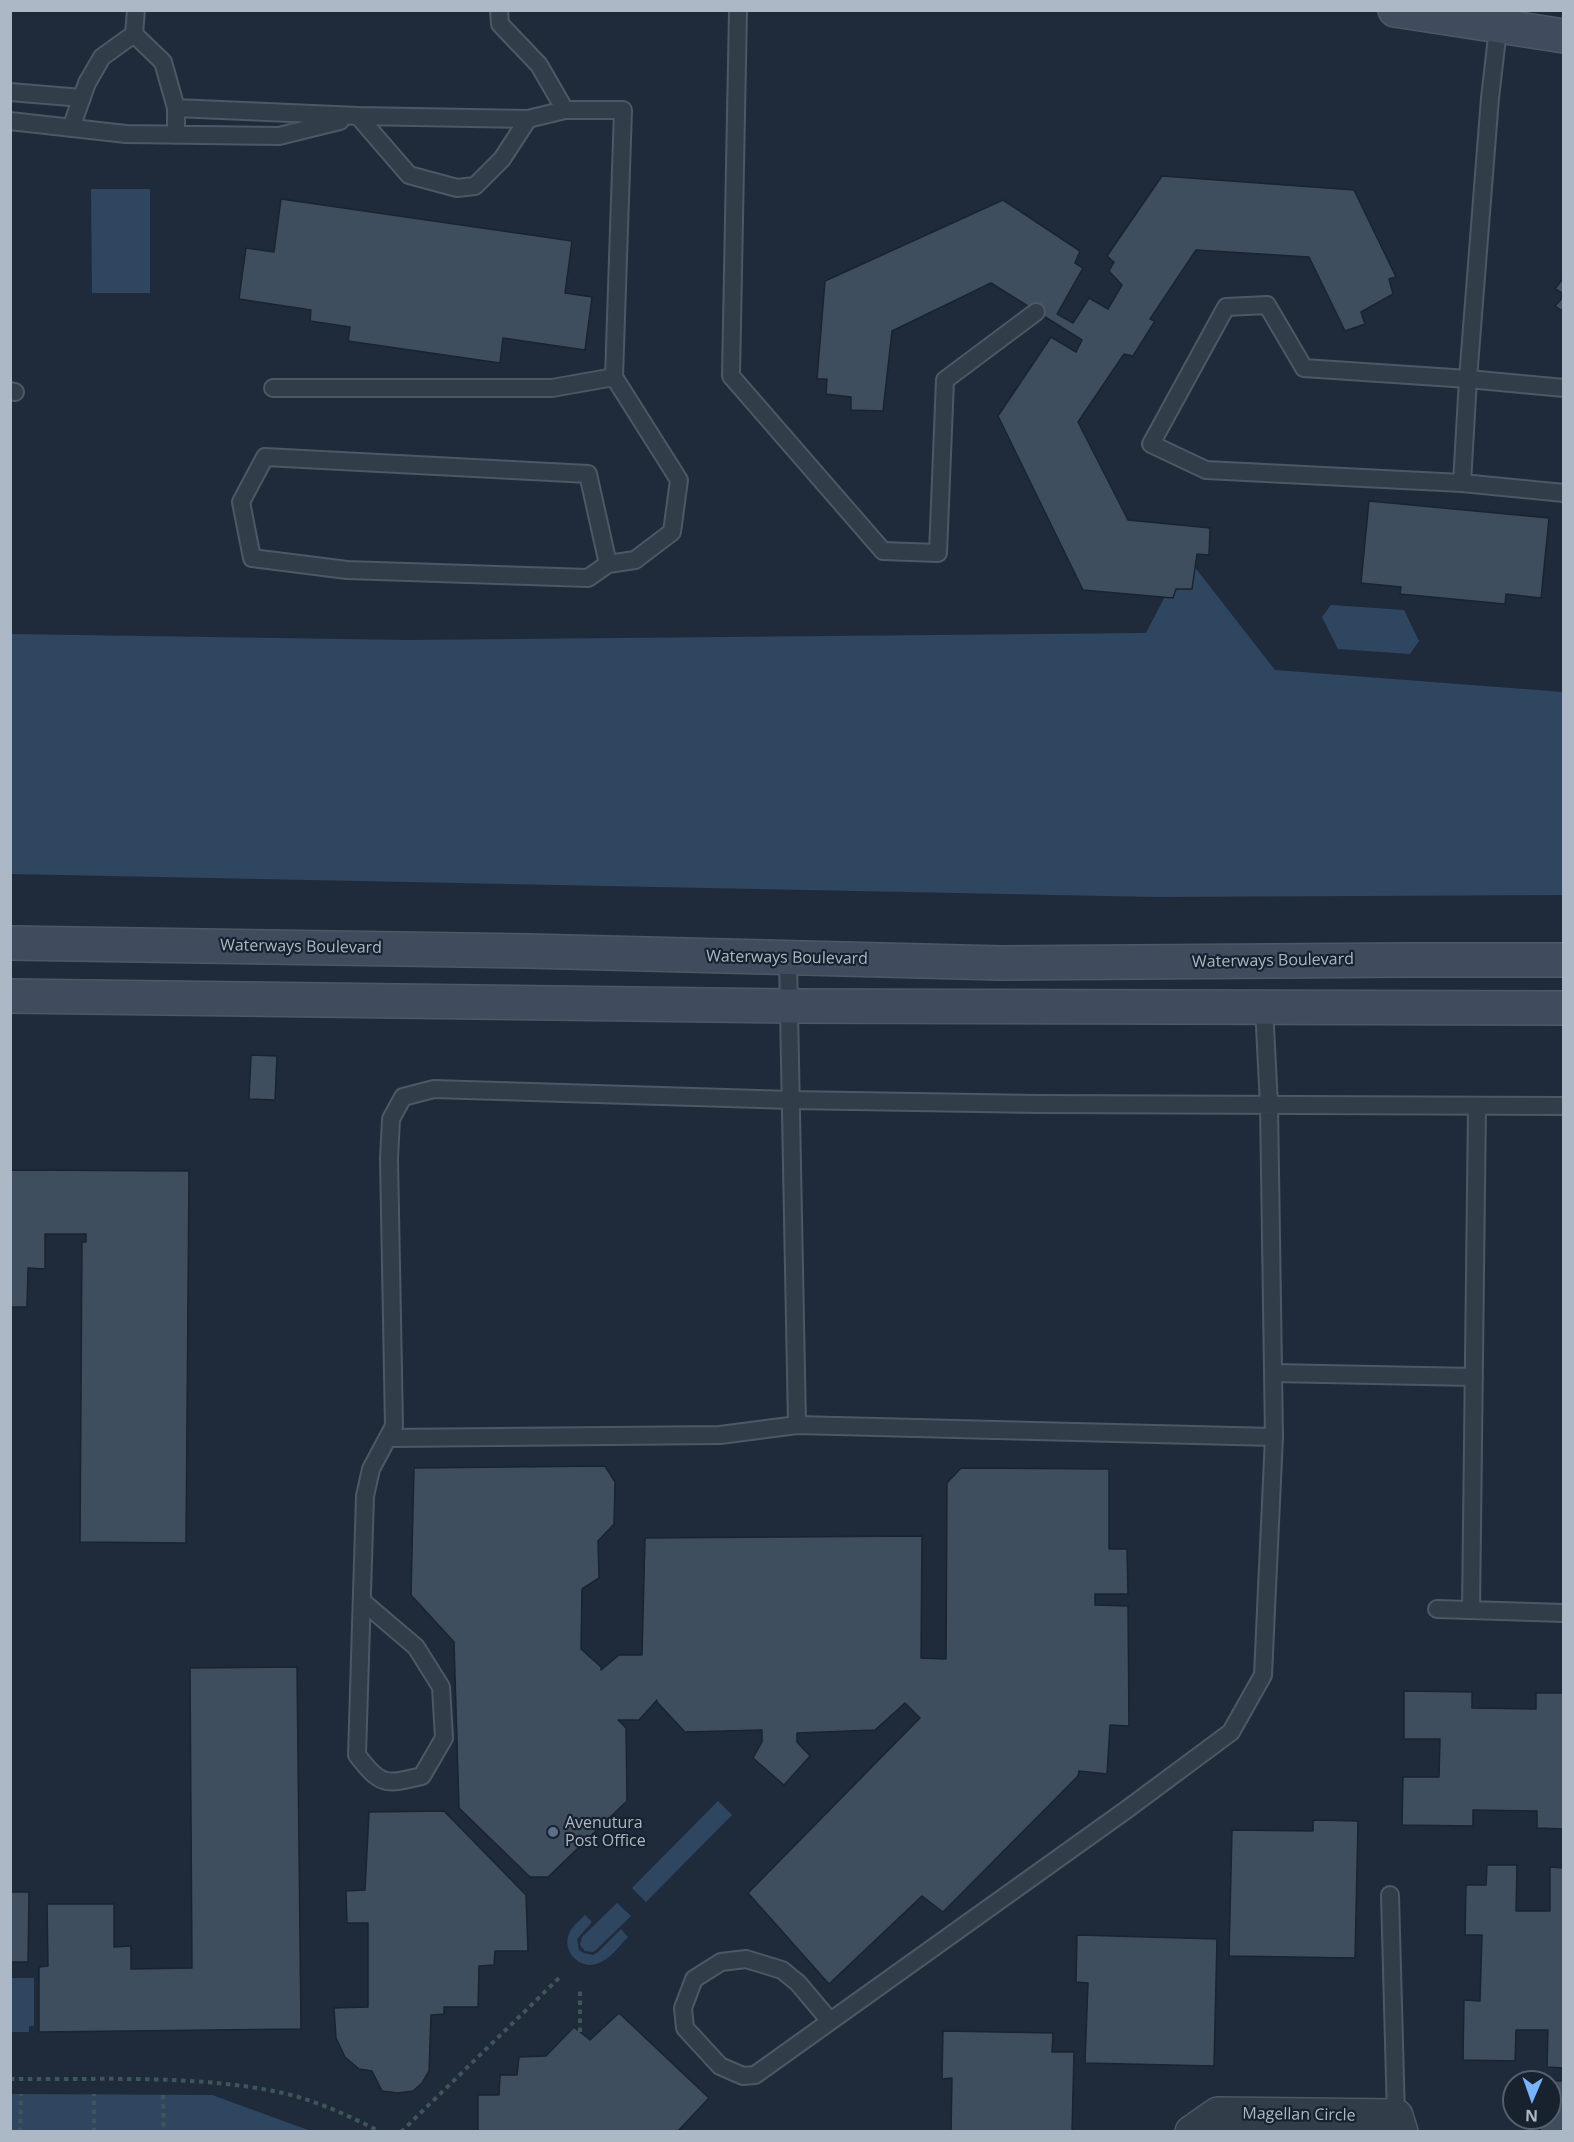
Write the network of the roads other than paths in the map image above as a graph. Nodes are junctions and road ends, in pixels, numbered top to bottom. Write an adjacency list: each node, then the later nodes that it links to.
1 (136, 10): 6 (lane)
2 (498, 10): 11 (lane)
3 (738, 10): 17 (lane)
4 (1395, 10): 5 (street)
5 (1500, 18): 7 (street); 19 (lane)
6 (134, 34): 9 (lane); 10 (lane)
7 (1563, 36)
8 (10, 92): 9 (lane)
9 (81, 98): 15 (lane)
10 (176, 108): 12 (lane); 16 (lane)
11 (566, 110): 13 (lane); 18 (lane)
12 (358, 116): 13 (lane); 13 (lane); 16 (lane)
13 (528, 119)
14 (10, 121): 15 (lane)
15 (71, 128): 16 (lane)
16 (176, 135)
17 (1036, 312)
18 (614, 377): 20 (lane); 24 (lane)
19 (1468, 379): 21 (lane); 22 (lane); 22 (lane)
20 (273, 388)
21 (1563, 388)
22 (1462, 483): 23 (lane)
23 (1563, 493)
24 (608, 564): 24 (lane)
25 (10, 943): 26 (street, Waterways Boulevard)
26 (788, 958): 27 (street, Waterways Boulevard); 29 (lane)
27 (1563, 960)
28 (10, 996): 29 (street)
29 (788, 1006): 30 (street); 32 (lane)
30 (1264, 1007): 31 (street); 33 (lane)
31 (1563, 1008)
32 (791, 1100): 33 (lane); 38 (lane); 40 (lane)
33 (1269, 1105): 34 (lane); 36 (lane)
34 (1476, 1106): 35 (lane); 37 (lane)
35 (1563, 1107)
36 (1273, 1373): 37 (lane); 39 (lane)
37 (1474, 1377): 43 (lane)
38 (797, 1425): 39 (lane); 40 (lane)
39 (1274, 1437): 46 (lane)
40 (388, 1438): 41 (lane)
41 (362, 1601): 41 (lane)
42 (1437, 1610): 43 (lane)
43 (1471, 1610): 44 (lane)
44 (1563, 1613)
45 (1390, 1895): 47 (lane)
46 (830, 2021): 46 (lane)
47 (1398, 2124): 48 (street, Magellan Circle)
48 (1192, 2132)

